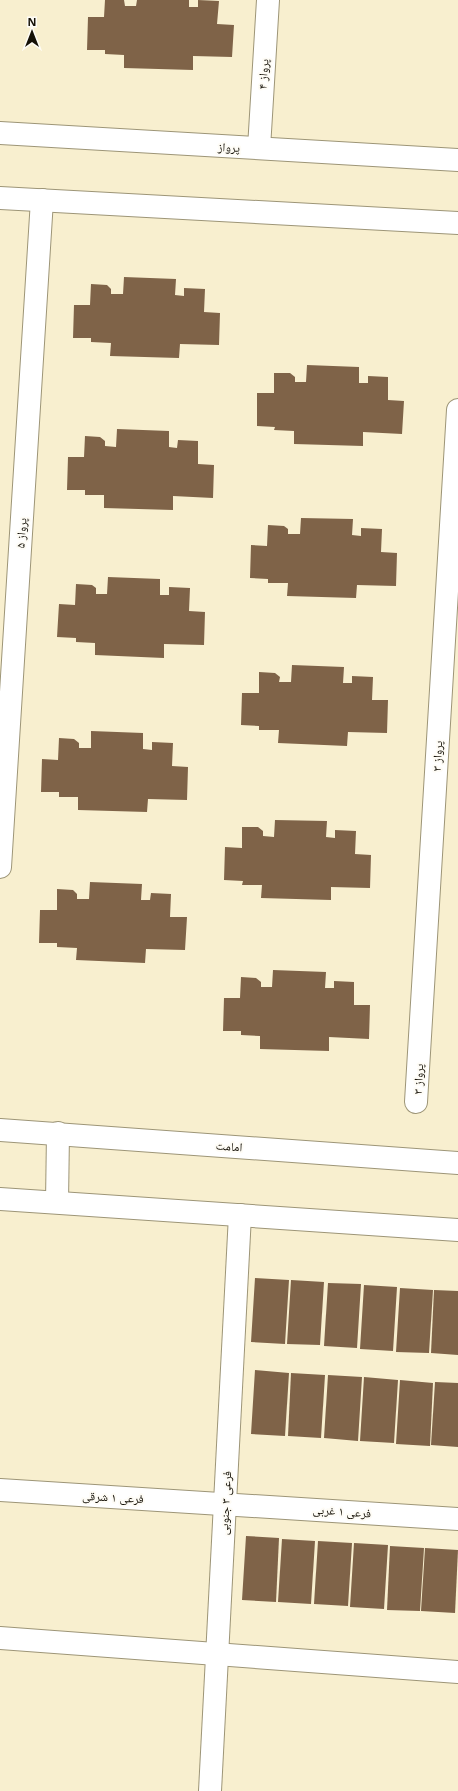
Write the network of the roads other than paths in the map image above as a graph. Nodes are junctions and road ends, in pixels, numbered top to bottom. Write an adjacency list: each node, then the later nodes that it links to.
1 (268, 0): 3 (street, پرواز ۴)
2 (0, 133): 3 (street, پرواز)
3 (259, 148): 4 (street, پرواز)
4 (458, 160)
5 (0, 198): 6 (street)
6 (42, 200): 7 (street); 9 (street, پرواز ۵)
7 (458, 223)
8 (458, 410): 10 (street, پرواز ۳)
9 (0, 867)
10 (416, 1102)
11 (0, 1130): 12 (street, امامت)
12 (58, 1133): 13 (street, امامت); 15 (street)
13 (458, 1163)
14 (0, 1198): 15 (street)
15 (57, 1202): 16 (street)
16 (240, 1215): 17 (street); 19 (street, فرعی ۳ جنوبی)
17 (458, 1230)
18 (0, 1490): 19 (street, فرعی ۱ شرقی)
19 (225, 1504): 20 (street, فرعی ۱ غربی); 22 (street, فرعی ۳ جنوبی)
20 (458, 1519)
21 (0, 1638): 22 (street)
22 (217, 1654): 23 (street); 24 (street, فرعی ۳ جنوبی)
23 (458, 1672)
24 (210, 1791)

